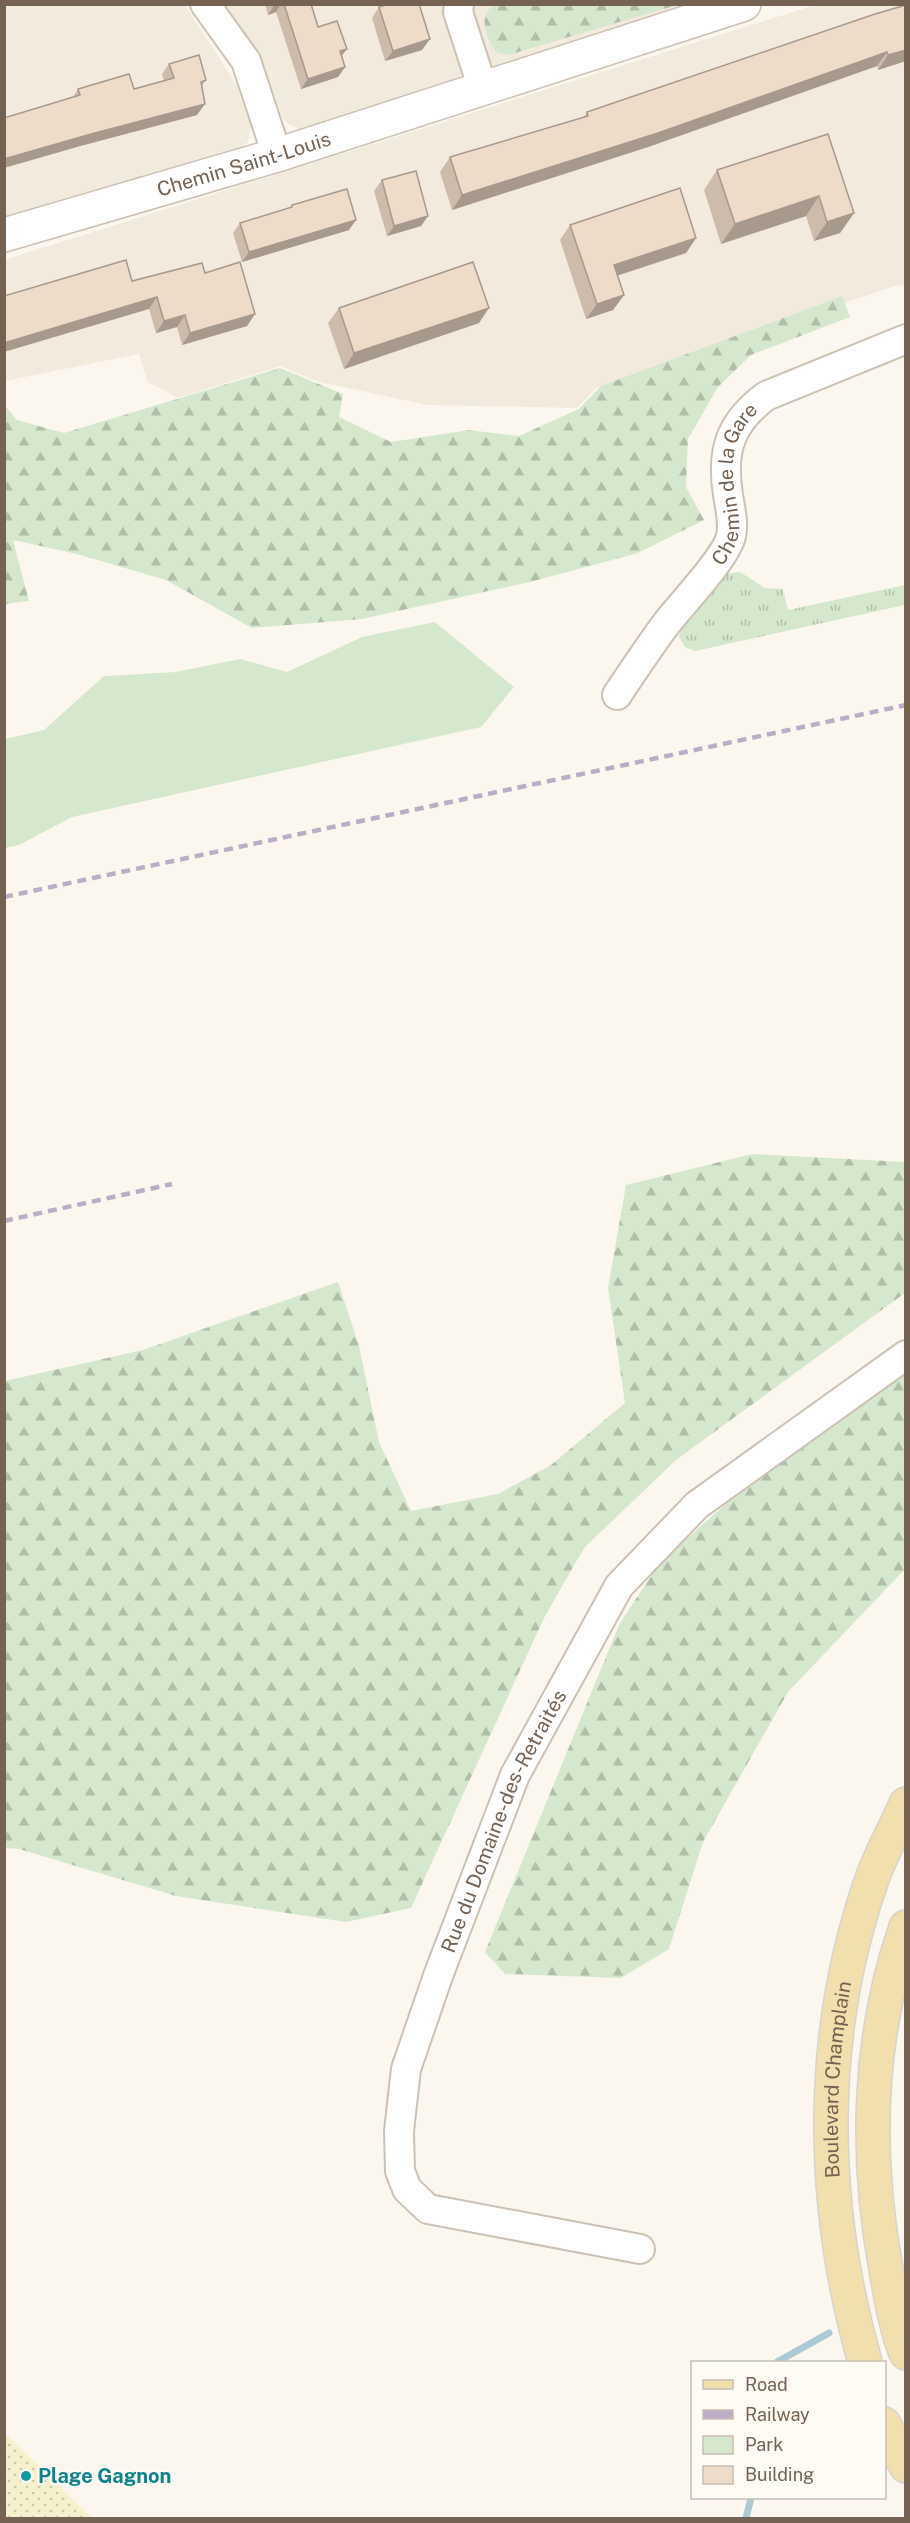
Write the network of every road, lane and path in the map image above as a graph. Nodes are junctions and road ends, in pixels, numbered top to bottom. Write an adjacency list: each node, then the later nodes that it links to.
1 (206, 4): 6 (street)
2 (459, 4): 5 (street)
3 (744, 4): 4 (street, Chemin Saint-Louis)
4 (710, 10): 5 (street, Chemin Saint-Louis)
5 (483, 89): 6 (street, Chemin Saint-Louis)
6 (277, 155): 7 (street, Chemin Saint-Louis)
7 (4, 235)
8 (906, 339): 9 (street, Chemin de la Gare)
9 (617, 695)
10 (906, 1355): 13 (street, Rue du Domaine-des-Retraités)
11 (906, 1804): 15 (main road, Boulevard Champlain)
12 (906, 1927): 14 (main road, Boulevard Champlain)
13 (640, 2248)
14 (906, 2353)
15 (865, 2361)
16 (886, 2426): 17 (main road)
17 (906, 2466)

